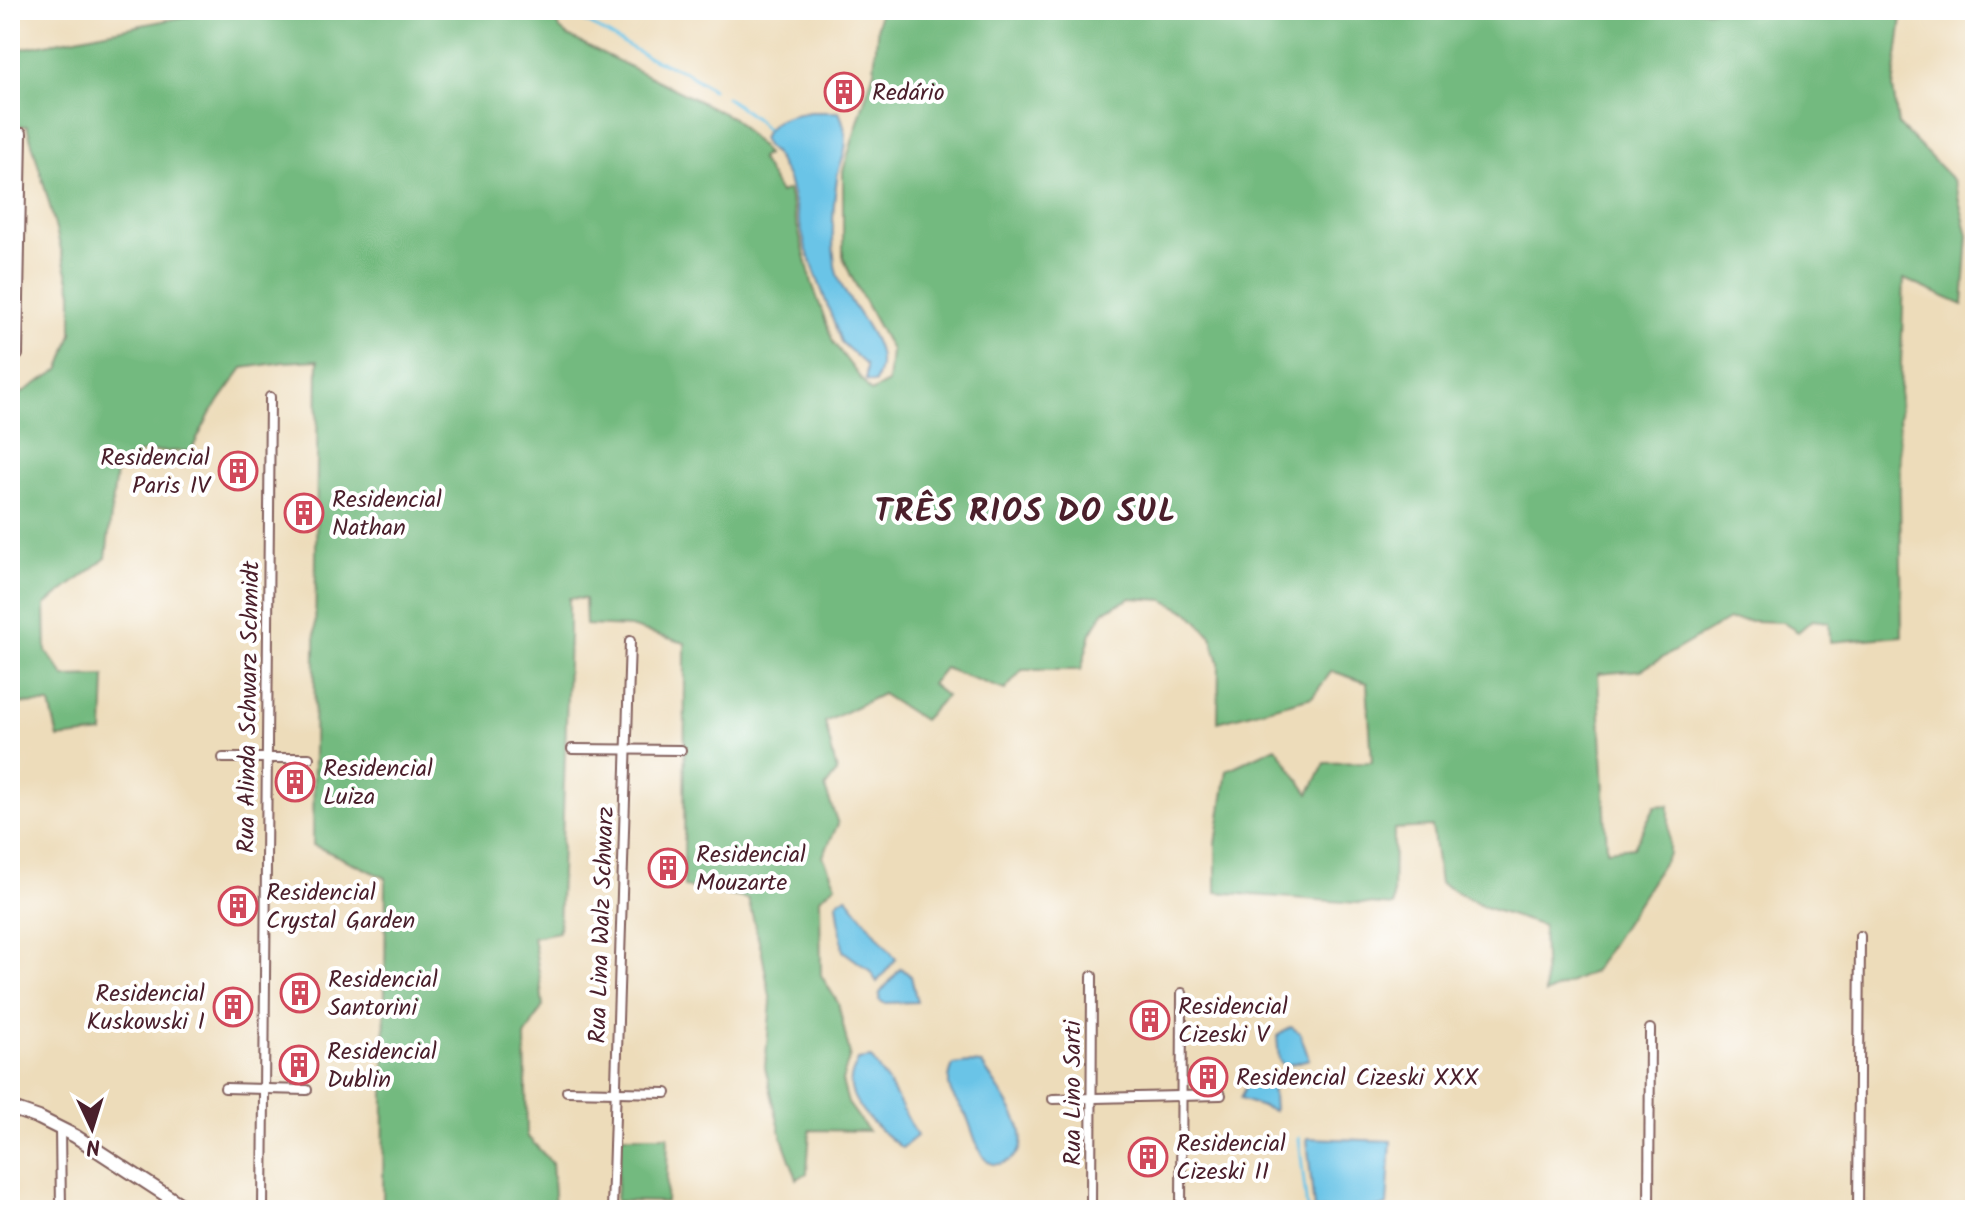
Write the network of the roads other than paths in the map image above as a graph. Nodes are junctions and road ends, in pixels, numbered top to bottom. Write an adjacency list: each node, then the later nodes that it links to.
1 (22, 133): 2 (street)
2 (14, 355)
3 (270, 397): 9 (street, Rua Alinda Schwarz Schmidt)
4 (630, 641): 6 (street, Rua Lina Walz Schwarz)
5 (572, 749): 6 (street)
6 (627, 749): 7 (street); 19 (street, Rua Lina Walz Schwarz)
7 (681, 750)
8 (223, 758): 9 (street)
9 (267, 758): 10 (street); 16 (street, Rua Alinda Schwarz Schmidt)
10 (309, 758)
11 (1860, 936): 35 (street)
12 (1092, 976): 23 (street, Rua Lino Sarti)
13 (1182, 993): 21 (street)
14 (1650, 1029): 34 (street)
15 (225, 1088): 16 (street)
16 (264, 1089): 17 (street); 30 (street, Rua Alinda Schwarz Schmidt)
17 (307, 1090)
18 (567, 1091): 19 (street)
19 (616, 1092): 20 (street); 31 (street, Rua Lina Walz Schwarz)
20 (666, 1093)
21 (1182, 1095): 22 (street); 23 (street); 33 (street)
22 (1221, 1095)
23 (1093, 1097): 24 (street); 32 (street, Rua Lino Sarti)
24 (1053, 1099)
25 (10, 1108): 26 (street)
26 (60, 1128): 27 (street); 28 (street)
27 (170, 1204): 29 (street)
28 (61, 1210)
29 (189, 1210)
30 (263, 1210)
31 (612, 1210)
32 (1091, 1210)
33 (1181, 1210)
34 (1649, 1210)
35 (1858, 1210)

